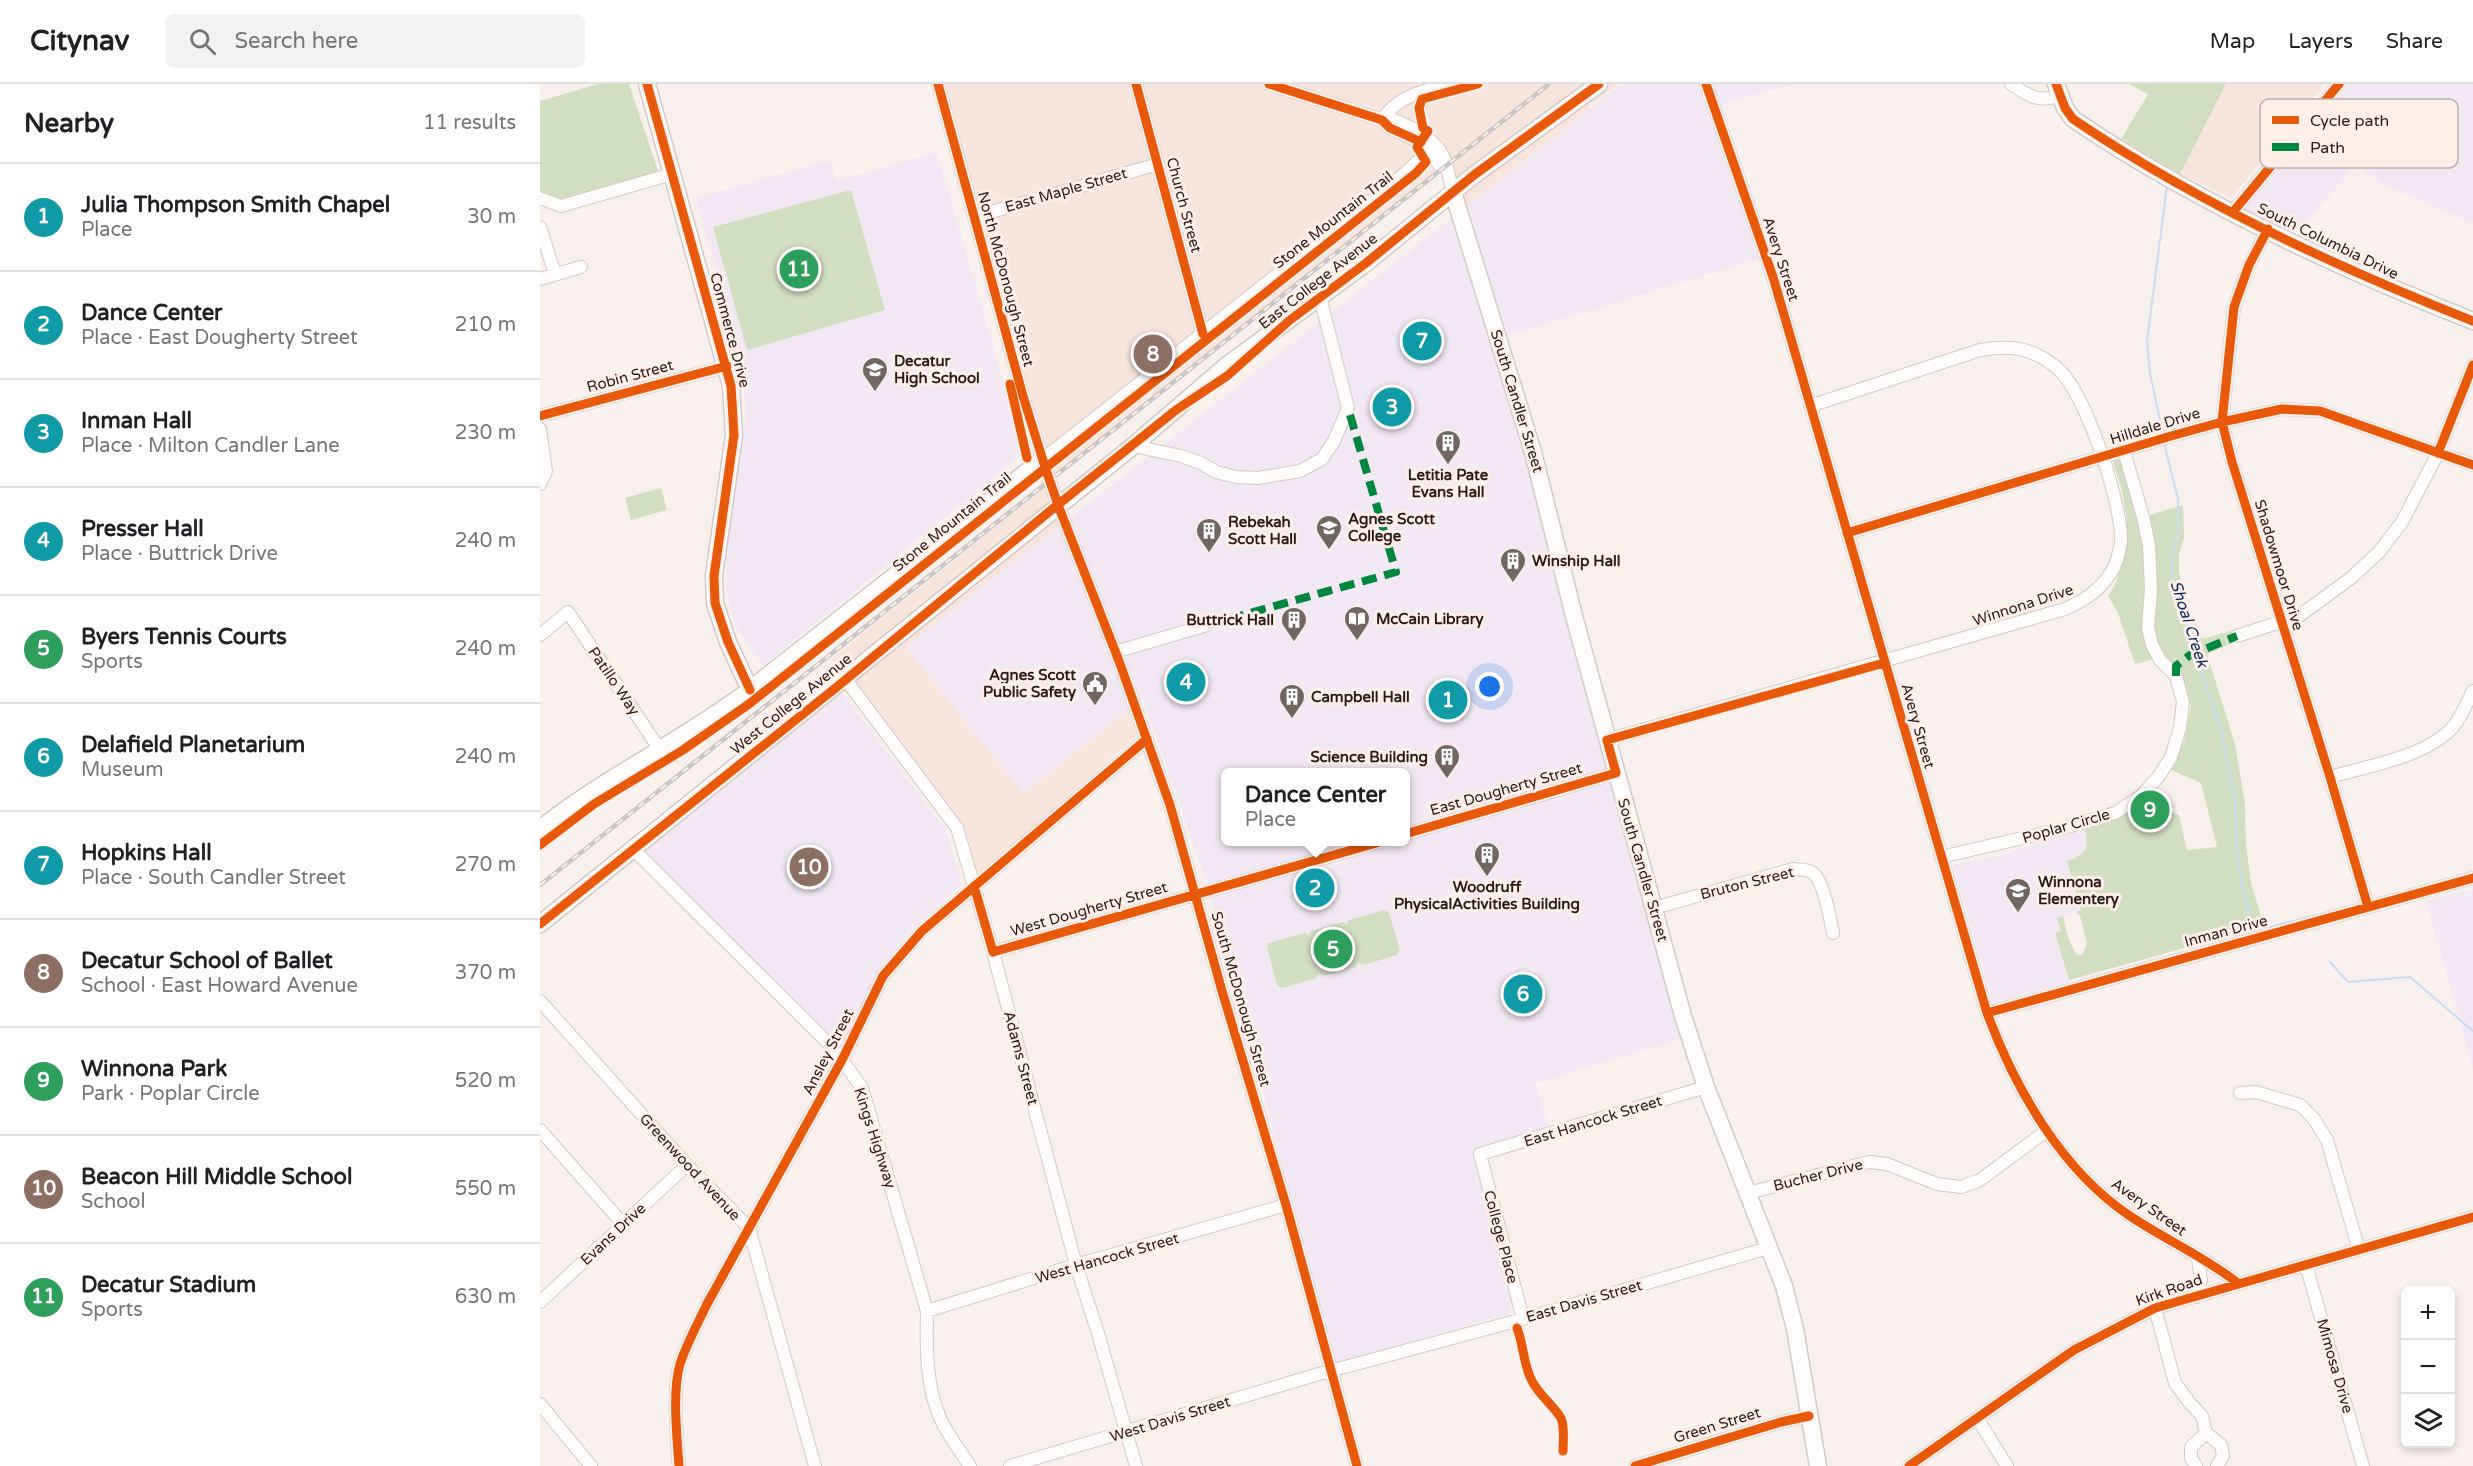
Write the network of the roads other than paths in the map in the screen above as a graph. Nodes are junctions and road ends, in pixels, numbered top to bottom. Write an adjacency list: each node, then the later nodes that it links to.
1 (647, 84): 19 (main road, Commerce Drive)
2 (938, 84): 23 (street, North McDonough Street)
3 (1136, 84): 16 (street, Church Street)
4 (1269, 84): 13 (street)
5 (1453, 84): 11 (street)
6 (1599, 84): 20 (main road, East College Avenue)
7 (1707, 84): 34 (street, Avery Street)
8 (2011, 84): 10 (street, South Columbia Drive)
9 (2339, 84): 12 (street)
10 (2058, 90): 22 (main road, South Columbia Drive)
11 (1412, 92): 13 (street); 14 (street)
12 (2327, 99)
13 (1385, 121): 14 (street); 15 (street)
14 (1408, 125): 17 (street)
15 (1425, 147): 17 (street, South Candler Street); 31 (street)
16 (1158, 164): 23 (street, East Maple Street); 31 (street, Church Street)
17 (1445, 167): 20 (street, South Candler Street)
18 (2270, 168): 22 (street)
19 (672, 174): 21 (street); 33 (main road, Commerce Drive)
20 (1453, 192): 29 (main road, East College Avenue); 58 (main road, South Candler Street)
21 (540, 198)
22 (2234, 212): 25 (main road, South Columbia Drive)
23 (974, 216): 42 (street, North McDonough Street)
24 (540, 227): 27 (street)
25 (2268, 229): 30 (main road, South Columbia Drive); 36 (street, Shadowmoor Drive)
26 (581, 267): 27 (street)
27 (555, 274): 28 (street)
28 (540, 279)
29 (1320, 297): 38 (main road, East College Avenue); 38 (street)
30 (2473, 321)
31 (1203, 334): 42 (street)
32 (2473, 365): 40 (street)
33 (727, 366): 35 (street, Robin Street); 55 (main road, Commerce Drive)
34 (1810, 406): 41 (street, Winnona Drive); 47 (street, Avery Street)
35 (540, 416)
36 (2222, 422): 39 (street, Hilldale Drive); 40 (street, Hilldale Drive); 48 (street, Shadowmoor Drive)
37 (540, 429): 45 (street)
38 (1132, 446): 46 (main road, East College Avenue)
39 (2124, 451): 41 (street, Hilldale Drive); 66 (street, Poplar Circle)
40 (2438, 453): 43 (street, Hilldale Drive); 48 (street)
41 (2103, 458): 47 (street, Hilldale Drive); 53 (street, Winnona Drive)
42 (1043, 459): 44 (street, North McDonough Street); 55 (main road)
43 (2473, 465)
44 (1050, 480): 46 (street, South McDonough Street)
45 (540, 484)
46 (1058, 505): 52 (street, South McDonough Street); 54 (main road, West College Avenue)
47 (1847, 533): 53 (street, Avery Street)
48 (2280, 621): 51 (street); 61 (street, Shadowmoor Drive)
49 (1207, 625): 52 (street)
50 (540, 635): 59 (street, Patillo Way)
51 (2237, 636)
52 (1115, 652): 57 (street, South McDonough Street)
53 (1884, 663): 58 (street, Winnona Drive); 66 (street, Avery Street)
54 (846, 680): 65 (main road, West College Avenue); 68 (street, Adams Street)
55 (750, 690): 59 (main road)
56 (2473, 691): 61 (street)
57 (1147, 739): 68 (street, Ansley Street); 69 (street, South McDonough Street)
58 (1607, 740): 60 (main road, South Candler Street)
59 (660, 750): 62 (main road)
60 (1616, 773): 63 (street, East Dougherty Street); 71 (main road, South Candler Street)
61 (2331, 777): 70 (street, Shadowmoor Drive)
62 (540, 829)
63 (1410, 833)
64 (1366, 846): 69 (street)
65 (634, 850): 72 (main road, West College Avenue); 77 (street, Kings Highway)
66 (1941, 857): 76 (street, Avery Street)
67 (2473, 878): 70 (street, Inman Drive)
68 (974, 886): 74 (street, Adams Street); 77 (street, Ansley Street)
69 (1194, 894): 74 (street, West Dougherty Street); 85 (street, South McDonough Street)
70 (2368, 907): 76 (street, Inman Drive)
71 (1654, 908): 73 (street, Bruton Street); 78 (main road, South Candler Street)
72 (540, 924)
73 (1833, 933)
74 (993, 952): 93 (street, Adams Street)
75 (540, 1001): 83 (street, Greenwood Avenue)
76 (1987, 1012): 81 (street, Avery Street)
77 (843, 1058): 88 (street, Ansley Street); 98 (street, Kings Highway)
78 (1706, 1087): 82 (street, East Hancock Street); 84 (main road, South Candler Street)
79 (2240, 1093): 90 (street)
80 (540, 1130): 87 (street)
81 (2046, 1131): 84 (street, Bucher Drive); 91 (street, Avery Street)
82 (1480, 1154): 99 (street, College Place)
83 (687, 1166): 87 (street, Evans Drive); 88 (street, Greenwood Avenue)
84 (1748, 1193): 89 (main road, South Candler Street)
85 (1286, 1205): 93 (street, West Hancock Street); 100 (street, South McDonough Street)
86 (2473, 1217): 90 (street, Kirk Road)
87 (623, 1224): 96 (street, Evans Drive)
88 (748, 1228): 107 (street, Ansley Street); 108 (street, Greenwood Avenue)
89 (1767, 1248): 99 (street, East Davis Street); 102 (main road, South Candler Street)
90 (2360, 1250): 92 (street, Kirk Road)
91 (2198, 1258): 94 (street, Avery Street); 95 (street)
92 (2306, 1265): 94 (street, Kirk Road); 119 (street, Mimosa Drive)
93 (1076, 1266): 98 (street, West Hancock Street); 104 (street, Adams Street)
94 (2239, 1284): 95 (street, Kirk Road)
95 (2196, 1297): 97 (street, Kirk Road)
96 (540, 1302)
97 (2155, 1308): 103 (street, Kirk Road); 105 (street)
98 (927, 1311): 109 (street, Kings Highway)
99 (1523, 1319): 100 (street, East Davis Street)
100 (1330, 1372): 104 (street, West Davis Street); 112 (street, South McDonough Street)
101 (540, 1404): 106 (street)
102 (1809, 1416): 113 (street, Green Street); 114 (main road, South Candler Street)
103 (1977, 1418): 115 (street, Kirk Road); 116 (street)
104 (1126, 1433): 110 (street, West Davis Street); 111 (street, Adams Street)
105 (2206, 1433): 117 (street); 118 (street)
106 (591, 1466)
107 (679, 1466)
108 (814, 1466)
109 (970, 1466)
110 (1010, 1466)
111 (1136, 1466)
112 (1357, 1466)
113 (1635, 1466)
114 (1818, 1466)
115 (1909, 1466)
116 (2007, 1466)
117 (2196, 1466)
118 (2217, 1466)
119 (2363, 1466)

